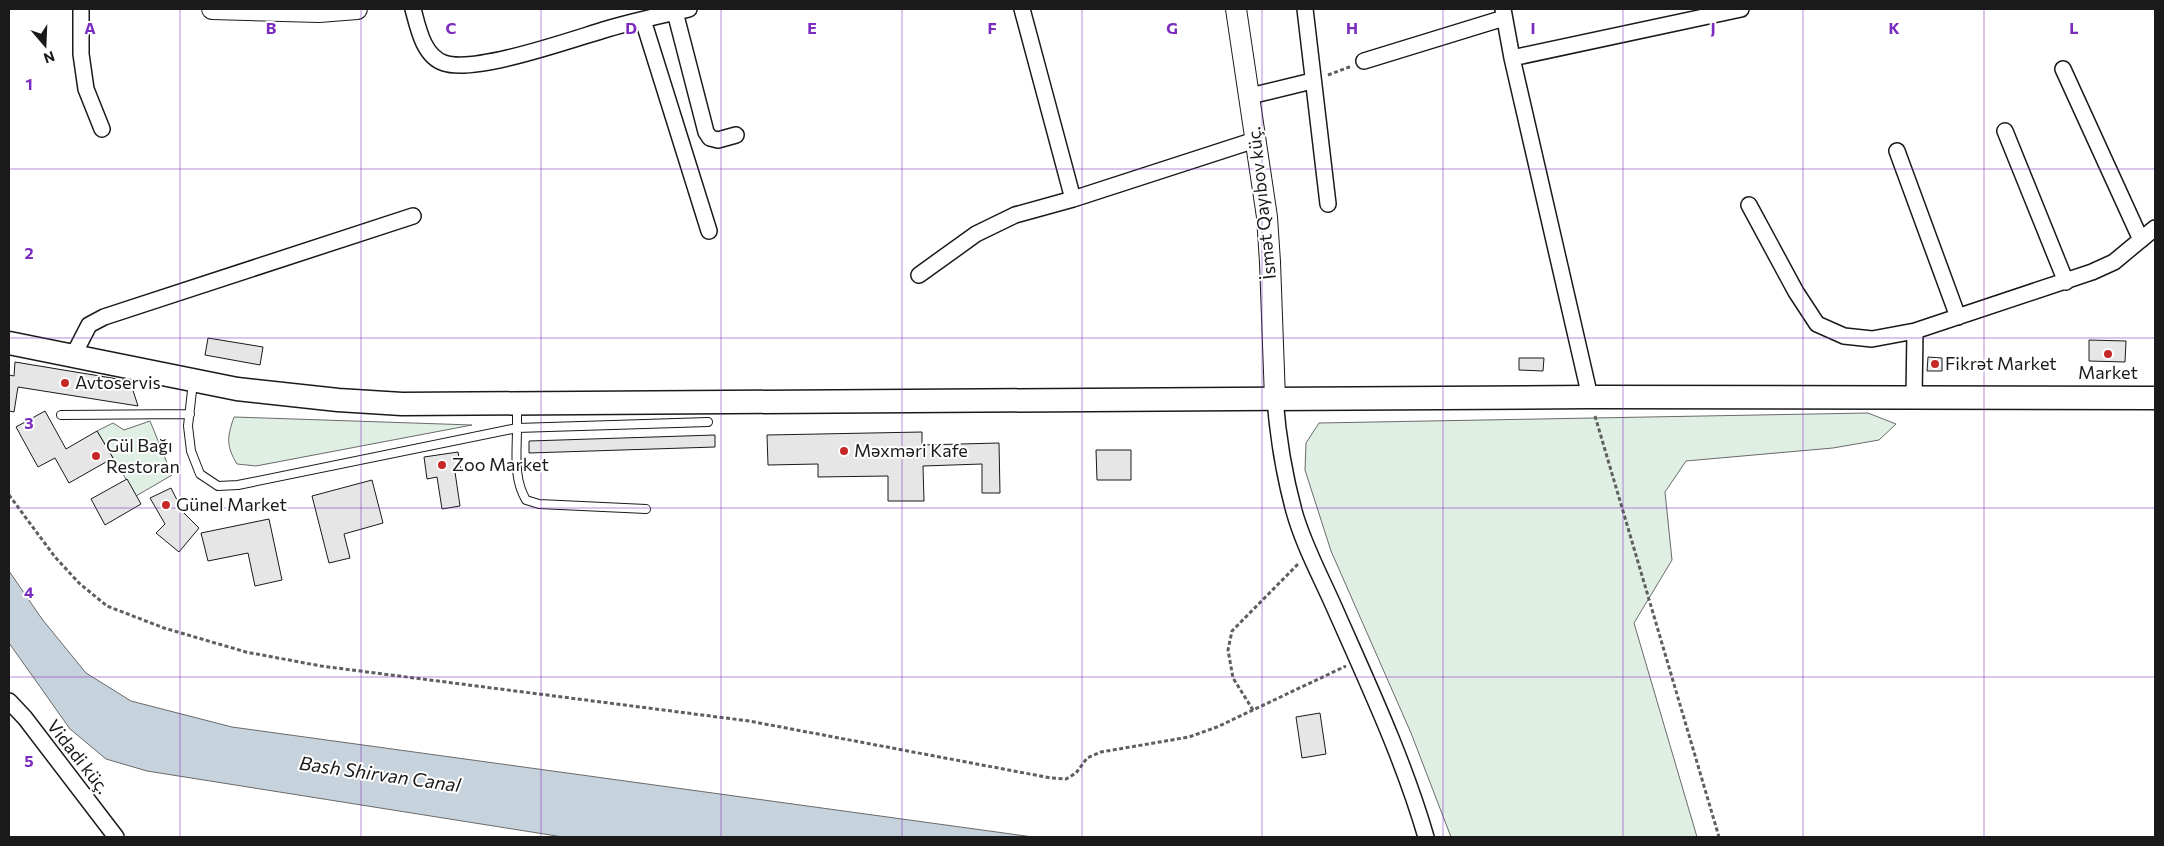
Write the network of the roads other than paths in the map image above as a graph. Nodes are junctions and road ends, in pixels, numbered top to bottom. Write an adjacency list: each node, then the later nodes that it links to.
1 (81, 9): 17 (street)
2 (212, 9): 3 (street)
3 (357, 9)
4 (412, 9): 11 (street)
5 (1022, 9): 22 (street)
6 (1236, 9): 16 (street, İsmət Qayıbov küç.)
7 (1305, 9): 15 (street)
8 (1741, 9): 12 (street)
9 (682, 10): 11 (street); 19 (street)
10 (1504, 13): 12 (street); 13 (street)
11 (643, 20): 27 (street)
12 (1512, 58): 36 (street)
13 (1364, 61)
14 (2063, 69): 28 (street)
15 (1312, 81): 16 (street); 23 (street)
16 (1250, 96): 20 (street, İsmət Qayıbov küç.)
17 (102, 129)
18 (2005, 131): 30 (street)
19 (736, 135)
20 (1256, 140): 22 (street); 39 (street, İsmət Qayıbov küç.)
21 (1897, 151): 31 (street)
22 (1073, 199): 29 (street)
23 (1328, 204)
24 (1749, 205): 32 (street)
25 (413, 216): 34 (street)
26 (2155, 228): 28 (street)
27 (709, 231)
28 (2141, 240): 30 (street)
29 (919, 275)
30 (2066, 282): 31 (street)
31 (1958, 317): 32 (street)
32 (1915, 331): 37 (street)
33 (9, 343): 34 (main road)
34 (73, 356): 35 (main road)
35 (194, 380): 40 (main road); 42 (lane)
36 (1590, 397): 37 (main road); 39 (main road)
37 (1914, 398): 38 (main road)
38 (2155, 398)
39 (1276, 399): 40 (main road); 48 (street)
40 (517, 403): 44 (lane)
41 (61, 414): 42 (lane)
42 (190, 414): 44 (lane)
43 (708, 422): 44 (lane)
44 (517, 428): 45 (lane)
45 (646, 509)
46 (9, 701): 47 (street, Vidadi küç.)
47 (116, 837)
48 (1426, 837)

